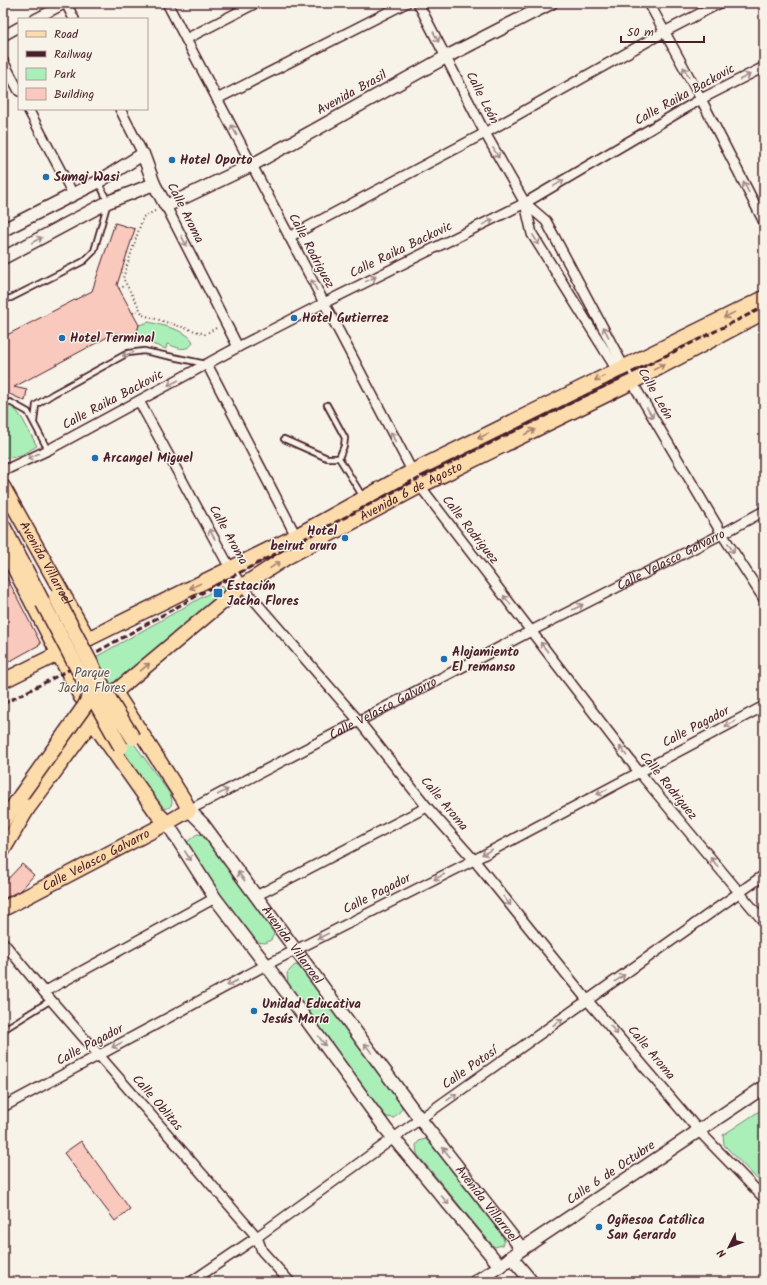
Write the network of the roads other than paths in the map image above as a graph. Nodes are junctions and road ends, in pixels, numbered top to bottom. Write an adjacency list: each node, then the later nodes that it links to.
1 (66, 3): 9 (street); 10 (street)
2 (167, 3): 14 (street, Calle Rodriguez)
3 (256, 3): 14 (street)
4 (406, 3): 19 (street)
5 (418, 3): 15 (street, Calle León, one-way to 15)
6 (551, 3): 15 (main road, Avenida Brasil)
7 (649, 3): 12 (street)
8 (720, 3): 12 (street)
9 (37, 18)
10 (74, 18)
11 (18, 28): 13 (street)
12 (664, 32): 20 (street, one-way to 12); 23 (street)
13 (3, 36)
14 (186, 39): 19 (street, Calle Rodriguez)
15 (446, 57): 23 (street, Calle León); 25 (main road, Avenida Brasil)
16 (3, 61): 18 (street)
17 (764, 68): 20 (street, Calle Raika Backovic, one-way to 17)
18 (18, 89)
19 (217, 99): 25 (street, Calle Rodriguez, one-way to 19)
20 (701, 99): 30 (street, Calle Raika Backovic, one-way to 20); 32 (street, one-way to 20)
21 (29, 110): 28 (street)
22 (121, 110): 24 (street)
23 (485, 133): 30 (street, Calle León, one-way to 30); 34 (street)
24 (143, 154): 26 (main road); 27 (main road, Calle Aroma)
25 (252, 165): 31 (main road, Avenida Brasil); 34 (street, Calle Rodriguez)
26 (98, 182): 28 (main road); 29 (lane)
27 (154, 184): 29 (main road); 31 (main road, Calle Aroma)
28 (73, 194): 33 (main road)
29 (108, 202): 35 (main road, one-way to 29); 37 (lane)
30 (525, 203): 38 (street, Calle Raika Backovic, one-way to 30); 42 (street, Calle León, one-way to 42); 42 (street, Calle León, one-way to 30)
31 (166, 206): 40 (street, Calle Aroma, one-way to 40)
32 (764, 222)
33 (3, 230)
34 (289, 237): 38 (street, Calle Rodriguez, one-way to 34)
35 (3, 258)
36 (764, 298): 42 (main road, Avenida 6 de Agosto, one-way to 42)
37 (3, 299)
38 (324, 303): 40 (street, Calle Raika Backovic); 52 (street, Calle Rodriguez, one-way to 38)
39 (764, 312): 43 (main road, Avenida 6 de Agosto, one-way to 39)
40 (238, 347): 41 (street, Calle Raika Backovic)
41 (207, 364): 44 (street, Calle Raika Backovic, one-way to 44); 47 (lane, one-way to 47); 60 (street)
42 (620, 368): 43 (street, Calle León); 52 (main road, Avenida 6 de Agosto, one-way to 52)
43 (632, 382): 53 (main road, Avenida 6 de Agosto, one-way to 43); 59 (street, Calle León, one-way to 59)
44 (139, 401): 49 (street, Calle Raika Backovic); 62 (street, Calle Aroma, one-way to 44)
45 (3, 404): 47 (lane)
46 (327, 405): 50 (lane)
47 (34, 422): 49 (lane)
48 (284, 439): 50 (lane)
49 (48, 450): 51 (street, Calle Raika Backovic, one-way to 51)
50 (339, 458): 56 (lane)
51 (3, 471)
52 (411, 472): 53 (street, Calle Rodriguez); 56 (main road, Avenida 6 de Agosto)
53 (420, 486): 63 (main road, Avenida 6 de Agosto, one-way to 53); 66 (street, Calle Rodriguez, one-way to 53)
54 (3, 487): 67 (main road, Avenida Villarroel)
55 (3, 495): 65 (main road)
56 (364, 498): 60 (main road, Avenida 6 de Agosto)
57 (764, 511): 59 (street, Calle Velasco Galvarro)
58 (3, 526): 65 (main road)
59 (722, 534): 64 (street, Calle León, one-way to 64); 66 (street, Calle Velasco Galvarro, one-way to 59)
60 (296, 536): 62 (main road, Avenida 6 de Agosto)
61 (3, 546): 68 (main road)
62 (230, 568): 63 (street, Calle Aroma); 67 (main road, Avenida 6 de Agosto, one-way to 67)
63 (242, 586): 70 (main road, Avenida 6 de Agosto, one-way to 63); 75 (street, Calle Aroma)
64 (764, 599)
65 (50, 600): 71 (main road, bridge); 78 (main road, bridge)
66 (531, 631): 75 (street, Calle Velasco Galvarro); 76 (street, Calle Rodriguez, one-way to 66)
67 (88, 639): 68 (main road, Avenida 6 de Agosto)
68 (58, 653): 69 (main road, Avenida 6 de Agosto); 73 (main road)
69 (3, 681)
70 (115, 692): 73 (main road, Avenida 6 de Agosto); 78 (main road, Avenida Villarroel)
71 (91, 694): 79 (main road, bridge); 80 (main road, bridge)
72 (764, 706): 76 (street, Calle Pagador, one-way to 76)
73 (103, 707): 74 (main road, Avenida 6 de Agosto)
74 (92, 720): 80 (main road); 81 (main road, Avenida 6 de Agosto)
75 (358, 720): 77 (street, Calle Aroma); 78 (street, Calle Velasco Galvarro, one-way to 75)
76 (639, 772): 82 (street, Calle Pagador, one-way to 82); 84 (street, Calle Rodriguez, one-way to 76)
77 (427, 807): 82 (street, Calle Aroma); 85 (street)
78 (189, 810): 80 (main road, Calle Velasco Galvarro); 85 (main road, Avenida Villarroel, one-way to 78)
79 (3, 822)
80 (167, 823): 86 (main road, one-way to 86); 87 (main road, Calle Velasco Galvarro)
81 (3, 850)
82 (474, 860): 90 (street, Calle Pagador, one-way to 90); 94 (street, Calle Aroma, one-way to 94)
83 (764, 875): 84 (street, Calle Potosí)
84 (738, 892): 88 (street, Calle Rodriguez); 94 (street, Calle Potosí, one-way to 84)
85 (256, 896): 90 (main road, Avenida Villarroel)
86 (215, 898): 91 (main road); 92 (street)
87 (3, 909)
88 (764, 922)
89 (3, 942): 92 (street, Calle Oblitas)
90 (296, 950): 91 (street, Calle Pagador); 99 (main road, Avenida Villarroel, one-way to 90)
91 (266, 965): 96 (street, Calle Pagador, one-way to 96); 101 (main road, one-way to 101)
92 (44, 992): 93 (street, Calle Oblitas)
93 (51, 1000): 95 (lane); 96 (street, Calle Oblitas)
94 (588, 1001): 99 (street, Calle Potosí, one-way to 94); 100 (street, Calle Aroma, one-way to 100)
95 (3, 1030)
96 (99, 1055): 98 (street, Calle Pagador); 103 (street, Calle Oblitas)
97 (764, 1087): 100 (main road, Calle 6 de Octubre)
98 (3, 1107)
99 (420, 1119): 101 (street, Calle Potosí); 104 (main road, Avenida Villarroel, one-way to 99)
100 (699, 1131): 102 (street, Calle Aroma); 104 (main road, Calle 6 de Octubre)
101 (394, 1138): 103 (street, Calle Potosí); 106 (main road, one-way to 106)
102 (764, 1198)
103 (257, 1237): 107 (street, Calle Potosí); 108 (street, Calle Oblitas)
104 (522, 1249): 105 (main road, Calle 6 de Octubre)
105 (511, 1257): 106 (main road, Calle 6 de Octubre); 110 (main road)
106 (500, 1266): 109 (main road, Calle 6 de Octubre)
107 (191, 1282)
108 (290, 1282)
109 (475, 1282)
110 (532, 1282)

